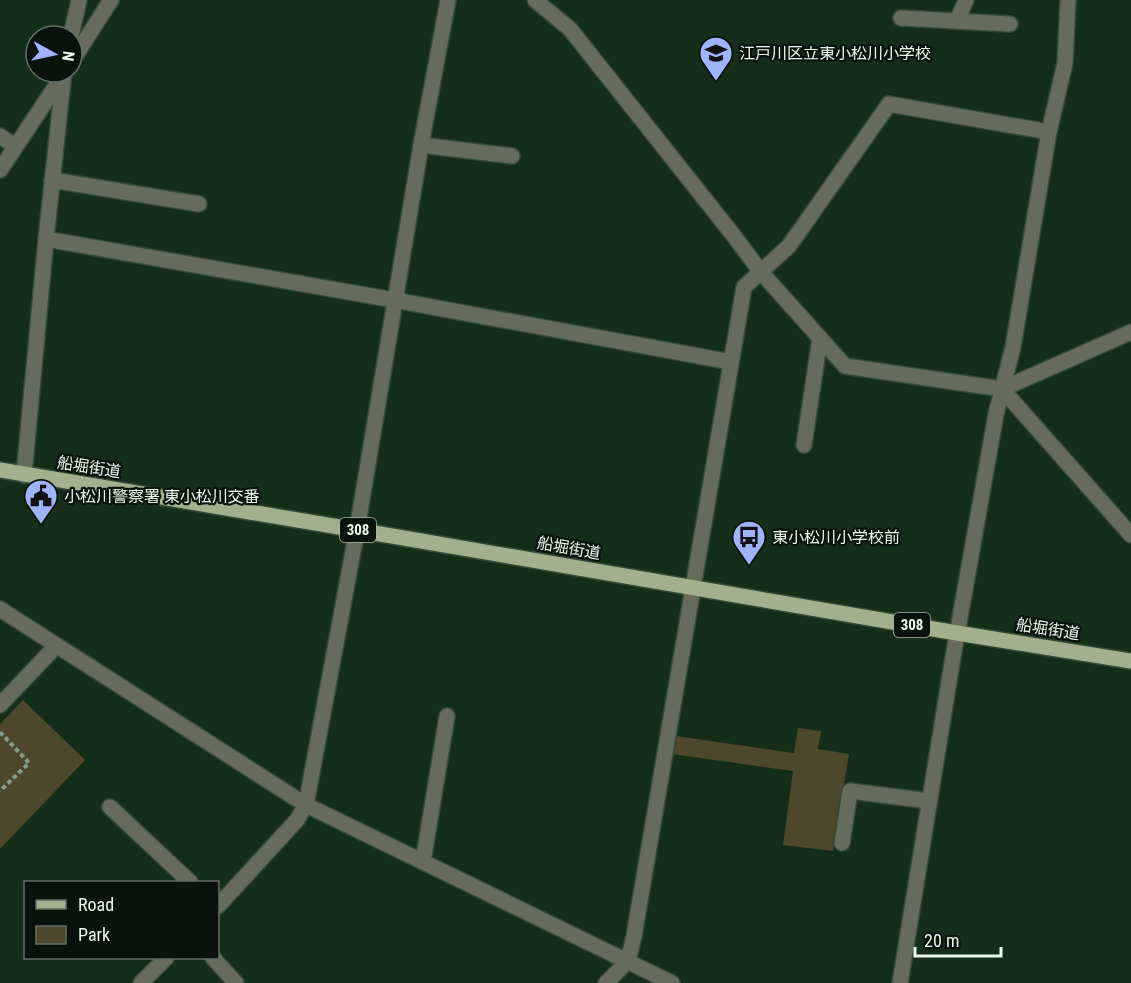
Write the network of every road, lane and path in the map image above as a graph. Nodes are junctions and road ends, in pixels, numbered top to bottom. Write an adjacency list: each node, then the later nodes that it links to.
1 (79, 0): 9 (street)
2 (111, 0): 11 (street)
3 (448, 0): 16 (street)
4 (535, 0): 23 (street)
5 (966, 0): 8 (street)
6 (1068, 0): 14 (street)
7 (901, 18): 8 (street)
8 (957, 21): 10 (street)
9 (74, 24)
10 (1010, 24)
11 (84, 42)
12 (57, 84): 17 (street)
13 (63, 84): 20 (street)
14 (1049, 132): 23 (street); 28 (street)
15 (0, 136): 17 (street)
16 (421, 145): 18 (street); 24 (street)
17 (15, 146): 19 (street)
18 (512, 156)
19 (0, 170)
20 (52, 180): 21 (street); 22 (street)
21 (199, 204)
22 (46, 239): 24 (street); 31 (street)
23 (760, 271): 26 (street); 27 (street)
24 (394, 300): 27 (street); 32 (street)
25 (1131, 332): 28 (street)
26 (820, 338): 28 (street); 29 (street)
27 (731, 362): 34 (street)
28 (1002, 389): 33 (street); 36 (street)
29 (804, 445)
30 (0, 470): 31 (main road, 船堀街道 / 308)
31 (24, 475): 32 (main road, 船堀街道 / 308)
32 (357, 530): 34 (main road, 船堀街道 / 308); 44 (street)
33 (1131, 535)
34 (693, 588): 36 (main road, 船堀街道 / 308); 52 (street)
35 (0, 609): 37 (street)
36 (957, 633): 38 (main road, 船堀街道 / 308); 43 (street)
37 (56, 646): 39 (street); 44 (street)
38 (1131, 661)
39 (0, 705)
40 (447, 716): 47 (street)
41 (0, 732): 42 (path)
42 (0, 792)
43 (929, 801): 46 (street); 57 (street)
44 (306, 805): 47 (street); 49 (street)
45 (110, 807): 48 (street)
46 (842, 843)
47 (423, 862): 52 (street)
48 (189, 881)
49 (219, 905)
50 (164, 959): 53 (street)
51 (215, 959): 54 (street)
52 (628, 961): 55 (street); 56 (street)
53 (141, 983)
54 (236, 983)
55 (606, 983)
56 (672, 983)
57 (900, 983)

